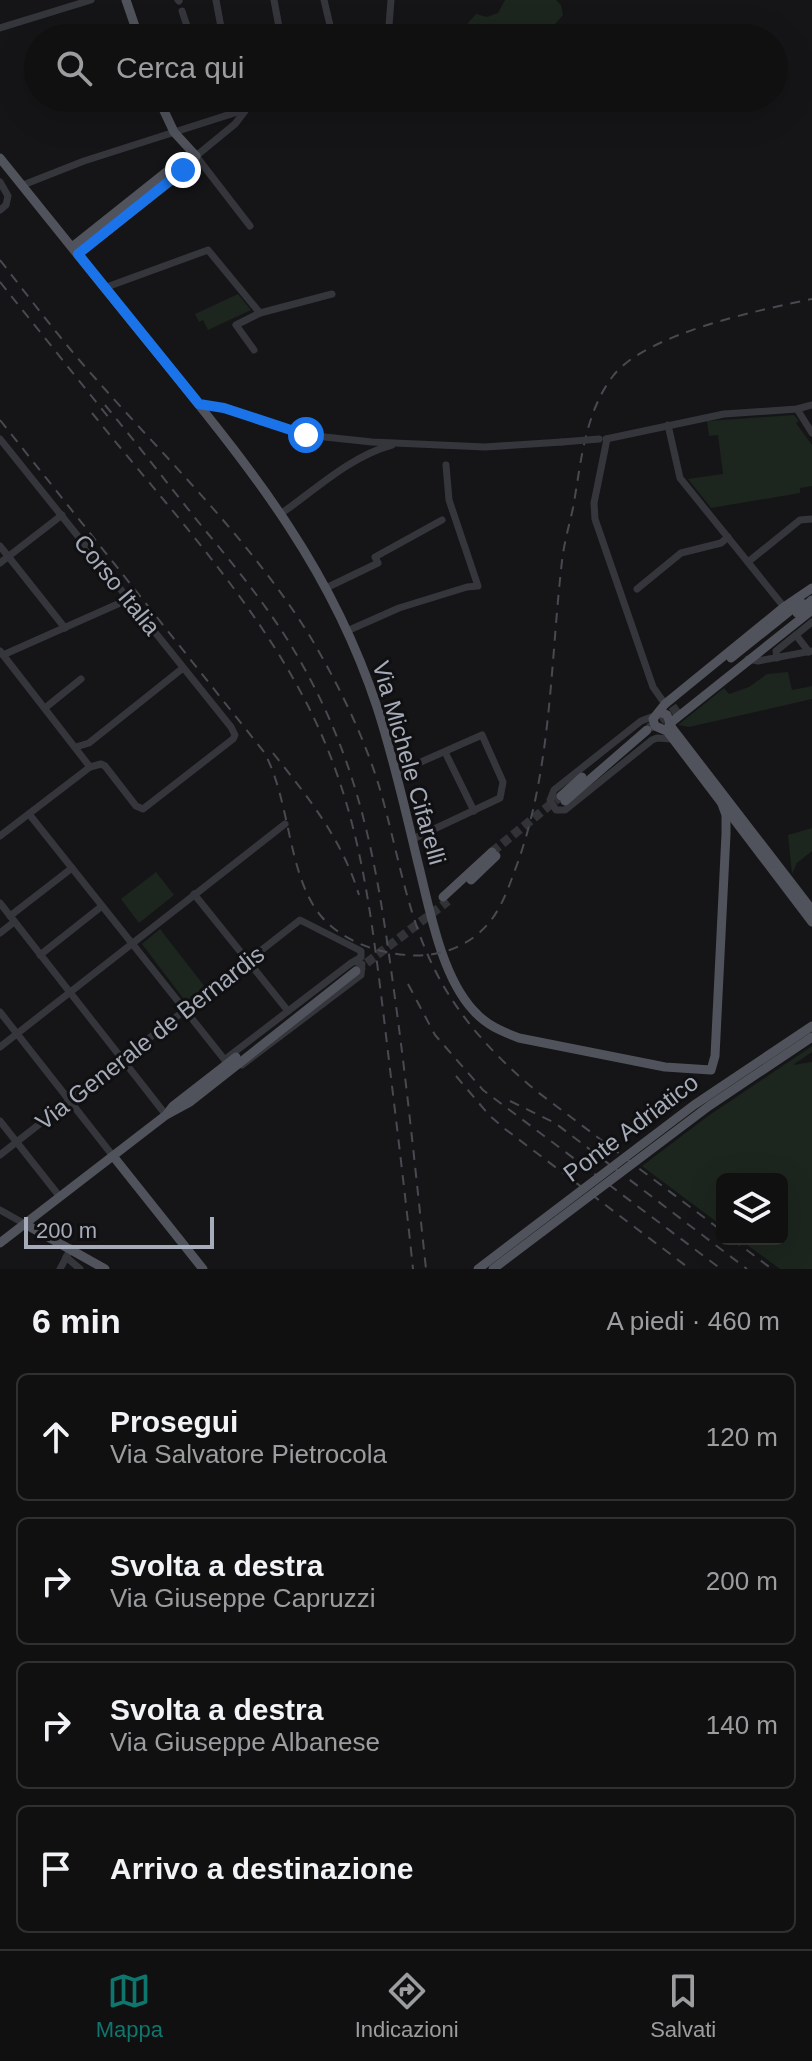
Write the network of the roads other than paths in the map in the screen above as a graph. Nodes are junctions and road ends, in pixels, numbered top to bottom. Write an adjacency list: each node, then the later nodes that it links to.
1 (91, 0): 7 (street)
2 (126, 0): 9 (main road)
3 (216, 0): 11 (street)
4 (274, 0): 12 (street)
5 (324, 0): 13 (street)
6 (391, 0): 14 (street)
7 (77, 2): 15 (street)
8 (182, 11): 10 (street)
9 (134, 24)
10 (186, 24)
11 (220, 24)
12 (278, 24)
13 (330, 24)
14 (389, 24)
15 (0, 28)
16 (165, 112): 19 (main road)
17 (236, 112): 19 (street)
18 (244, 112): 20 (street)
19 (174, 132): 20 (main road); 23 (street)
20 (196, 156): 25 (street); 26 (main road)
21 (0, 158): 23 (main road, Via Michele Cifarelli)
22 (0, 182): 24 (street)
23 (23, 185): 26 (main road, Via Michele Cifarelli)
24 (0, 210)
25 (250, 226)
26 (75, 251): 27 (main road, Via Michele Cifarelli)
27 (104, 288): 29 (street); 31 (main road, Via Michele Cifarelli)
28 (332, 294): 29 (street)
29 (260, 313): 30 (street)
30 (254, 350)
31 (199, 404): 38 (street); 40 (main road, Via Michele Cifarelli)
32 (812, 405): 33 (street)
33 (797, 409): 34 (street); 35 (street)
34 (668, 425): 37 (street); 44 (street)
35 (812, 433)
36 (0, 439): 41 (street, Corso Italia)
37 (603, 439): 38 (street, bridge); 67 (street)
38 (402, 443): 40 (street)
39 (446, 465): 58 (street)
40 (282, 513): 49 (main road, Via Michele Cifarelli)
41 (62, 515): 46 (street); 52 (street, Corso Italia)
42 (812, 519): 47 (street)
43 (442, 520): 49 (street)
44 (728, 537): 47 (street); 50 (street)
45 (0, 546): 46 (street)
46 (8, 557): 48 (street); 57 (street)
47 (748, 562): 54 (street)
48 (0, 563)
49 (326, 588): 58 (main road, Via Michele Cifarelli)
50 (637, 589)
51 (812, 590): 53 (main road); 54 (main road)
52 (129, 599): 57 (street); 64 (street, Corso Italia)
53 (812, 600)
54 (784, 607): 67 (main road)
55 (812, 610): 63 (main road)
56 (812, 622): 59 (street)
57 (65, 628): 61 (street)
58 (347, 631): 74 (main road, Via Michele Cifarelli)
59 (796, 635): 60 (street); 62 (street)
60 (810, 652): 62 (street)
61 (2, 653): 66 (street)
62 (777, 658): 63 (street)
63 (748, 659): 68 (main road)
64 (183, 668): 70 (street); 73 (street, Corso Italia)
65 (81, 679): 66 (street)
66 (45, 708): 71 (street)
67 (660, 710): 68 (main road); 69 (street)
68 (664, 727): 69 (main road); 75 (main road); 90 (main road)
69 (671, 739): 76 (main road)
70 (89, 743): 71 (street); 73 (street)
71 (76, 747): 73 (street)
72 (445, 752): 74 (street); 77 (street); 77 (street)
73 (89, 764): 78 (street)
74 (396, 773): 83 (main road, Via Michele Cifarelli)
75 (575, 792): 75 (main road)
76 (722, 804): 80 (main road); 81 (main road)
77 (474, 811): 83 (street)
78 (29, 814): 82 (street); 85 (street)
79 (285, 824): 86 (street)
80 (740, 828): 81 (main road); 92 (main road)
81 (726, 834): 83 (main road, Via Michele Cifarelli)
82 (0, 836)
83 (413, 839)
84 (494, 854): 87 (main road)
85 (72, 868): 89 (street); 91 (street)
86 (194, 894): 94 (street); 96 (street)
87 (446, 899)
88 (0, 903): 91 (street)
89 (102, 906): 94 (street); 95 (street)
90 (812, 910)
91 (12, 919): 93 (street); 95 (street)
92 (812, 922)
93 (0, 933)
94 (132, 943): 98 (street); 99 (street)
95 (40, 955): 98 (street)
96 (248, 961): 97 (street, Via Generale de Bernardis); 99 (street, Via Generale de Bernardis); 100 (street)
97 (355, 967): 100 (street); 107 (main road)
98 (70, 992): 103 (street); 106 (street)
99 (185, 1010): 106 (street, Via Generale de Bernardis); 107 (street)
100 (288, 1011): 107 (street)
101 (0, 1012): 103 (street)
102 (812, 1026): 123 (main road, Ponte Adriatico, bridge)
103 (17, 1034): 105 (street); 108 (street)
104 (812, 1037): 124 (main road, Ponte Adriatico, bridge)
105 (0, 1047)
106 (123, 1060): 108 (street, Via Generale de Bernardis); 109 (street)
107 (229, 1068): 109 (main road)
108 (70, 1101): 111 (street, Via Generale de Bernardis); 113 (street)
109 (166, 1115): 113 (main road)
110 (0, 1121): 111 (street)
111 (17, 1142): 112 (street, Via Generale de Bernardis); 114 (street)
112 (0, 1155)
113 (113, 1156): 114 (main road); 122 (main road)
114 (60, 1197): 116 (main road)
115 (0, 1210): 116 (street)
116 (25, 1224): 117 (main road); 118 (main road)
117 (0, 1243)
118 (68, 1253): 119 (street); 120 (street); 121 (main road)
119 (60, 1269)
120 (80, 1269)
121 (105, 1269)
122 (203, 1269)
123 (478, 1269)
124 (493, 1269)

